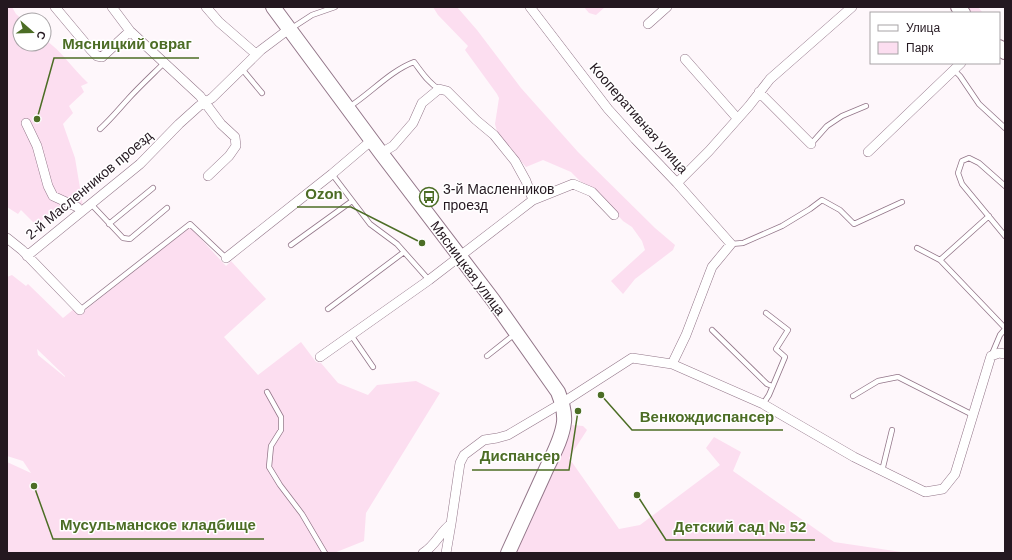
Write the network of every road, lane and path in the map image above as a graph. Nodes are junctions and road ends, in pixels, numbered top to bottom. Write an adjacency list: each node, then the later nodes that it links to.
1 (55, 7): 11 (street)
2 (112, 7): 11 (street)
3 (206, 7): 12 (street)
4 (273, 7): 10 (main road, Мясницкая улица)
5 (335, 7): 10 (lane)
6 (530, 7): 34 (street, Кооперативная улица)
7 (667, 7): 9 (street)
8 (852, 7): 19 (street)
9 (648, 24)
10 (290, 29): 12 (street, 2-й Масленников проезд); 23 (main road, Мясницкая улица)
11 (130, 31): 14 (street)
12 (256, 54): 16 (street, 2-й Масленников проезд)
13 (685, 60): 24 (street)
14 (165, 62): 21 (street); 26 (lane)
15 (960, 64): 17 (street)
16 (242, 70): 20 (lane); 21 (street, 2-й Масленников проезд)
17 (954, 70): 27 (lane); 30 (street)
18 (439, 89): 23 (lane); 31 (street); 37 (street)
19 (759, 92): 24 (street); 29 (street)
20 (262, 93)
21 (205, 103): 33 (street); 40 (street, 2-й Масленников проезд)
22 (866, 106): 29 (lane)
23 (348, 108): 28 (main road, Мясницкая улица)
24 (737, 118): 34 (street)
25 (26, 123): 42 (street)
26 (100, 128)
27 (1005, 128)
28 (372, 140): 31 (main road, Мясницкая улица); 32 (street)
29 (811, 144)
30 (868, 152)
31 (381, 153): 53 (main road, Мясницкая улица)
32 (332, 174): 38 (lane); 54 (street)
33 (208, 176)
34 (677, 183): 48 (street, Кооперативная улица)
35 (1005, 186): 44 (lane)
36 (153, 188): 45 (lane)
37 (533, 200): 43 (street); 53 (street)
38 (352, 201): 49 (lane); 51 (lane)
39 (902, 202): 48 (lane)
40 (91, 204): 42 (street, 2-й Масленников проезд); 45 (lane)
41 (167, 208): 45 (lane)
42 (81, 212): 52 (street, 2-й Масленников проезд)
43 (614, 215)
44 (989, 216): 46 (lane); 55 (lane)
45 (109, 224)
46 (1005, 236)
47 (7, 238): 52 (street)
48 (731, 244): 68 (street)
49 (290, 245)
50 (917, 248): 55 (lane)
51 (404, 252): 56 (lane); 57 (lane)
52 (27, 256): 58 (street)
53 (460, 256): 56 (street); 62 (main road, Мясницкая улица)
54 (226, 258): 58 (lane)
55 (940, 260): 60 (lane)
56 (429, 280): 63 (street)
57 (328, 309)
58 (80, 310)
59 (766, 313): 70 (lane)
60 (1005, 328): 66 (lane)
61 (712, 330): 70 (lane)
62 (517, 333): 65 (lane); 73 (main road, Мясницкая улица)
63 (351, 335): 67 (street); 69 (lane)
64 (1005, 354): 66 (street)
65 (487, 356)
66 (991, 356): 75 (street)
67 (320, 357)
68 (672, 364): 73 (street); 74 (street)
69 (373, 366)
70 (772, 386): 74 (lane)
71 (266, 392): 79 (lane)
72 (853, 396): 75 (lane)
73 (562, 403): 78 (street); 82 (main road, Мясницкая улица)
74 (763, 404): 77 (street)
75 (973, 416): 77 (street)
76 (892, 430): 77 (lane)
77 (882, 471)
78 (451, 524): 80 (street); 81 (street)
79 (326, 553)
80 (424, 553)
81 (446, 553)
82 (508, 553)

